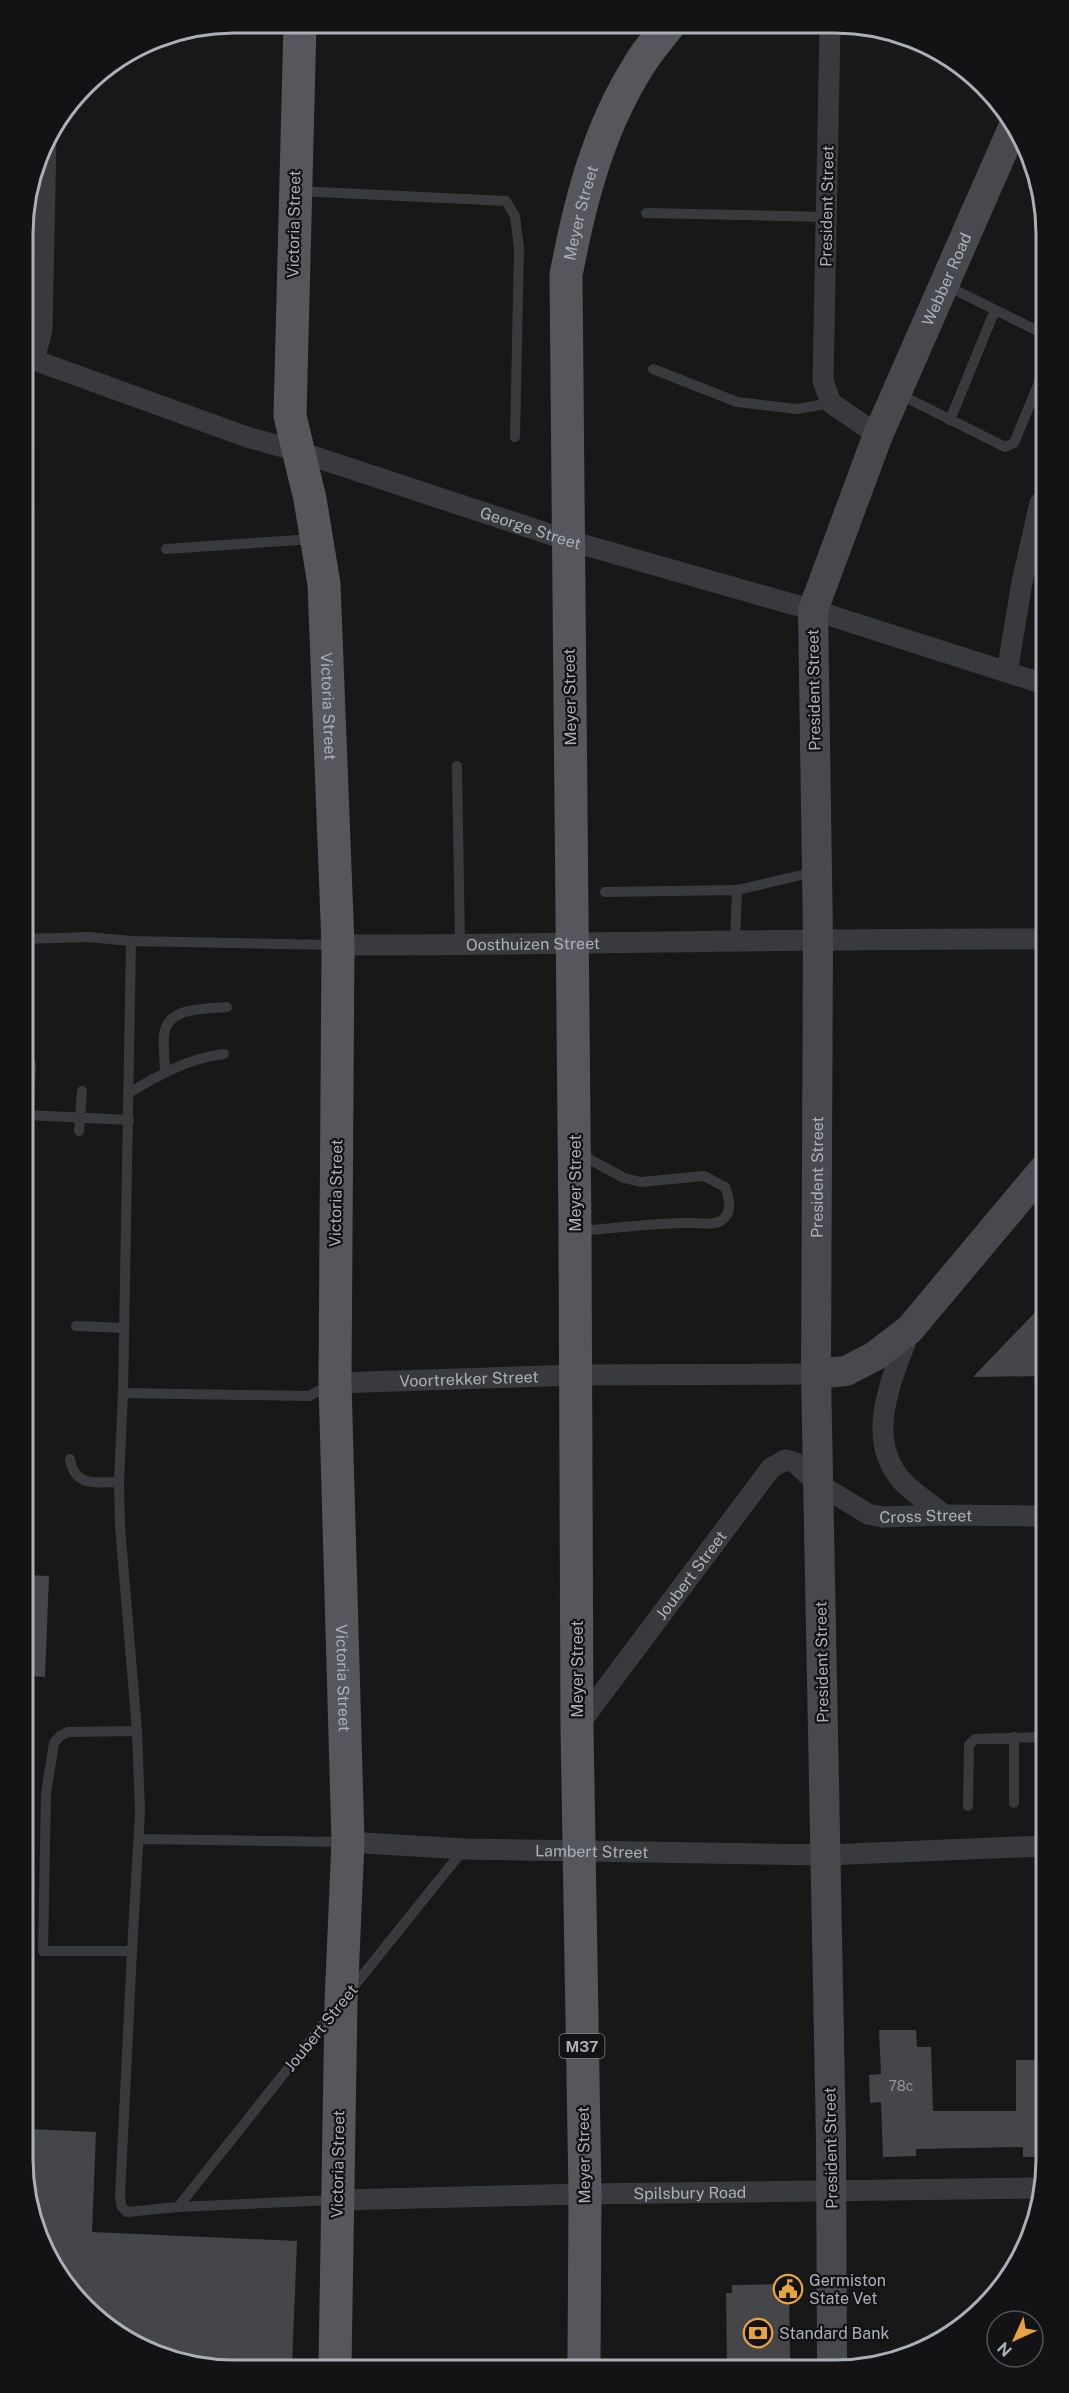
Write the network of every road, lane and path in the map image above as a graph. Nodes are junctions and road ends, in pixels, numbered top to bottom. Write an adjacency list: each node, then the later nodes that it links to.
1 (300, 33): 6 (main road, Victoria Street)
2 (663, 33): 24 (main road, Meyer Street)
3 (830, 33): 8 (street, President Street)
4 (1010, 135): 9 (street, Webber Road)
5 (45, 165): 12 (street)
6 (295, 191): 20 (lane); 21 (main road, Victoria Street)
7 (646, 213): 8 (lane)
8 (826, 217): 17 (street, President Street)
9 (944, 285): 10 (lane); 16 (street, Webber Road)
10 (995, 310): 11 (lane); 18 (lane)
11 (1036, 330)
12 (33, 349)
13 (33, 359): 21 (street, George Street)
14 (653, 369): 17 (lane)
15 (1036, 390): 18 (lane)
16 (897, 393): 18 (lane); 19 (street, Webber Road)
17 (831, 403): 19 (street)
18 (950, 420)
19 (878, 435): 26 (street, President Street)
20 (515, 437)
21 (297, 451): 23 (main road, Victoria Street); 24 (street, George Street)
22 (1036, 521): 27 (street)
23 (316, 539): 25 (lane); 38 (main road, Victoria Street)
24 (567, 540): 26 (street, George Street); 40 (main road, Meyer Street)
25 (166, 549)
26 (813, 610): 27 (street, George Street); 30 (street, President Street)
27 (1008, 672): 28 (street, George Street)
28 (1036, 681)
29 (457, 766): 39 (lane)
30 (816, 872): 31 (lane); 33 (street, President Street)
31 (737, 890): 32 (lane); 36 (lane)
32 (605, 892)
33 (818, 938): 35 (street, Oosthuizen Street); 36 (street, Oosthuizen Street); 56 (street, President Street)
34 (33, 939): 37 (lane, Oosthuizen Street)
35 (1036, 939)
36 (735, 940): 40 (street, Oosthuizen Street)
37 (131, 941): 38 (lane, Oosthuizen Street); 45 (lane)
38 (339, 945): 39 (street, Oosthuizen Street); 58 (main road, Victoria Street)
39 (460, 945): 40 (street, Oosthuizen Street)
40 (573, 945): 50 (main road, Meyer Street)
41 (227, 1007): 43 (lane)
42 (224, 1054): 43 (lane)
43 (165, 1073): 45 (lane)
44 (82, 1091): 47 (lane)
45 (129, 1094): 48 (lane)
46 (33, 1115): 47 (lane)
47 (80, 1118): 48 (lane); 49 (lane)
48 (129, 1120): 54 (lane)
49 (79, 1131)
50 (575, 1151): 52 (main road, Meyer Street); 52 (lane)
51 (1036, 1178): 55 (street)
52 (575, 1232): 57 (main road, Meyer Street)
53 (76, 1326): 54 (lane)
54 (124, 1328): 59 (lane)
55 (910, 1329): 56 (street); 63 (street)
56 (816, 1374): 57 (street, Voortrekker Street); 62 (street, President Street)
57 (576, 1375): 58 (street, Voortrekker Street); 65 (main road, Meyer Street)
58 (334, 1383): 59 (lane, Voortrekker Street); 72 (main road, Victoria Street)
59 (123, 1393): 61 (lane)
60 (70, 1459): 61 (lane)
61 (119, 1482): 66 (lane)
62 (818, 1484): 63 (street, Cross Street); 65 (street, Joubert Street); 76 (street, President Street)
63 (944, 1515): 64 (street, Cross Street)
64 (1036, 1516)
65 (577, 1727): 75 (main road, Meyer Street / M37)
66 (137, 1731): 71 (lane); 77 (lane)
67 (1014, 1737): 68 (lane); 69 (lane); 70 (lane)
68 (1036, 1737)
69 (1014, 1803)
70 (968, 1806)
71 (139, 1839): 72 (lane, Lambert Street); 77 (lane)
72 (348, 1842): 74 (street, Lambert Street); 78 (main road, Victoria Street)
73 (1036, 1846): 76 (street, Lambert Street)
74 (464, 1849): 75 (street, Lambert Street); 78 (lane, Joubert Street)
75 (579, 1851): 76 (street, Lambert Street); 81 (main road, Meyer Street / M37)
76 (826, 1855): 80 (street, President Street)
77 (132, 1951): 83 (lane)
78 (341, 2002): 82 (main road, Victoria Street); 83 (lane, Joubert Street)
79 (1034, 2188): 80 (street, Spilsbury Road)
80 (831, 2191): 81 (street, Spilsbury Road); 86 (street, President Street)
81 (585, 2194): 82 (street, Spilsbury Road); 85 (main road, Meyer Street / M37)
82 (338, 2200): 83 (lane); 84 (main road, Victoria Street)
83 (178, 2207)
84 (334, 2360)
85 (585, 2360)
86 (832, 2360)

